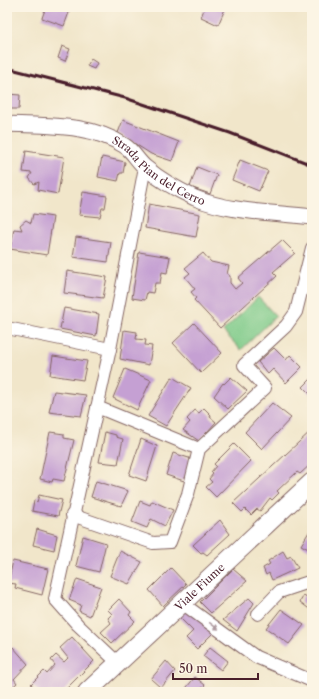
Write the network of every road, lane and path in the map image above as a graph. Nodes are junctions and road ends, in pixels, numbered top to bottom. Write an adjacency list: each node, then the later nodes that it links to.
1 (7, 124): 2 (street, Strada Pian del Cerro)
2 (145, 167): 3 (street, Strada Pian del Cerro); 6 (street)
3 (312, 217)
4 (312, 248): 8 (street)
5 (7, 328): 6 (street)
6 (110, 349): 7 (street)
7 (97, 407): 8 (street); 10 (street)
8 (199, 449): 10 (street)
9 (312, 482): 12 (main road, Viale Fiume)
10 (72, 514): 14 (street)
11 (312, 581): 13 (street)
12 (182, 603): 14 (main road, Viale Fiume); 15 (street, one-way to 15)
13 (258, 614)
14 (118, 663): 16 (main road, Viale Fiume)
15 (312, 681)
16 (87, 692)

